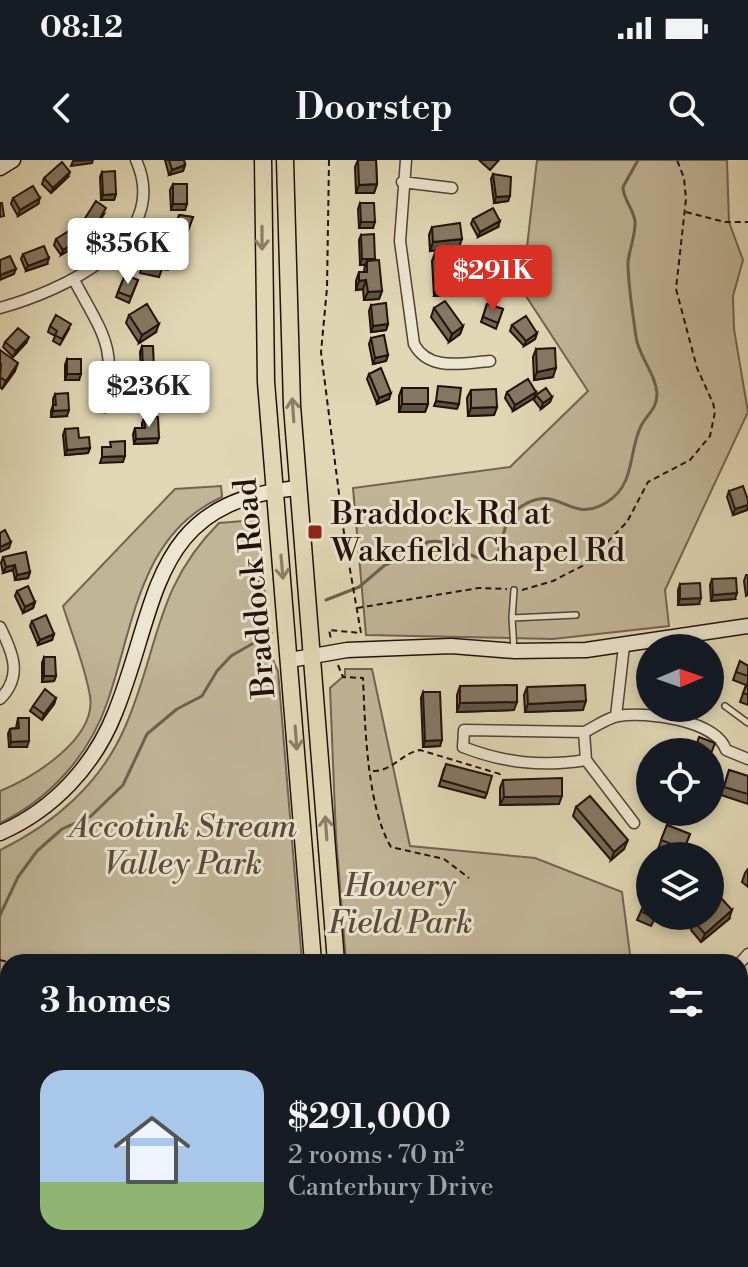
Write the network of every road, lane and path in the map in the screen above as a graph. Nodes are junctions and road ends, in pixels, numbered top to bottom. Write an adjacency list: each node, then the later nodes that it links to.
1 (13, 160): 8 (street)
2 (136, 160): 13 (street)
3 (263, 160): 18 (main road, Braddock Road, one-way to 18)
4 (285, 160): 17 (main road, Braddock Road, one-way to 4)
5 (329, 160): 20 (path)
6 (406, 160): 9 (street)
7 (677, 160): 11 (path)
8 (0, 168)
9 (402, 182): 10 (street); 15 (street)
10 (452, 188)
11 (685, 212): 12 (path); 19 (path)
12 (748, 222)
13 (74, 280): 14 (street); 16 (street)
14 (0, 308)
15 (490, 361)
16 (105, 407)
17 (299, 488): 18 (street); 28 (main road, Braddock Road)
18 (275, 490): 29 (main road, Braddock Road, one-way to 29); 41 (street)
19 (514, 590): 20 (path); 22 (lane)
20 (357, 608): 25 (path)
21 (576, 615): 22 (lane)
22 (512, 618): 27 (lane)
23 (748, 626): 26 (street)
24 (0, 627): 31 (street)
25 (361, 633)
26 (624, 646): 27 (street); 33 (street)
27 (515, 651): 28 (street)
28 (313, 654): 29 (street); 44 (main road, Braddock Road, one-way to 28)
29 (290, 660): 43 (main road, Braddock Road, one-way to 43)
30 (339, 669): 39 (path)
31 (0, 699)
32 (725, 706): 34 (lane)
33 (616, 716): 35 (street); 36 (street)
34 (748, 723)
35 (584, 732): 37 (street); 38 (street)
36 (748, 759)
37 (586, 760): 38 (street); 40 (street)
38 (505, 761): 39 (path)
39 (372, 771): 42 (path)
40 (634, 823)
41 (0, 833)
42 (469, 878)
43 (312, 954)
44 (335, 954)

